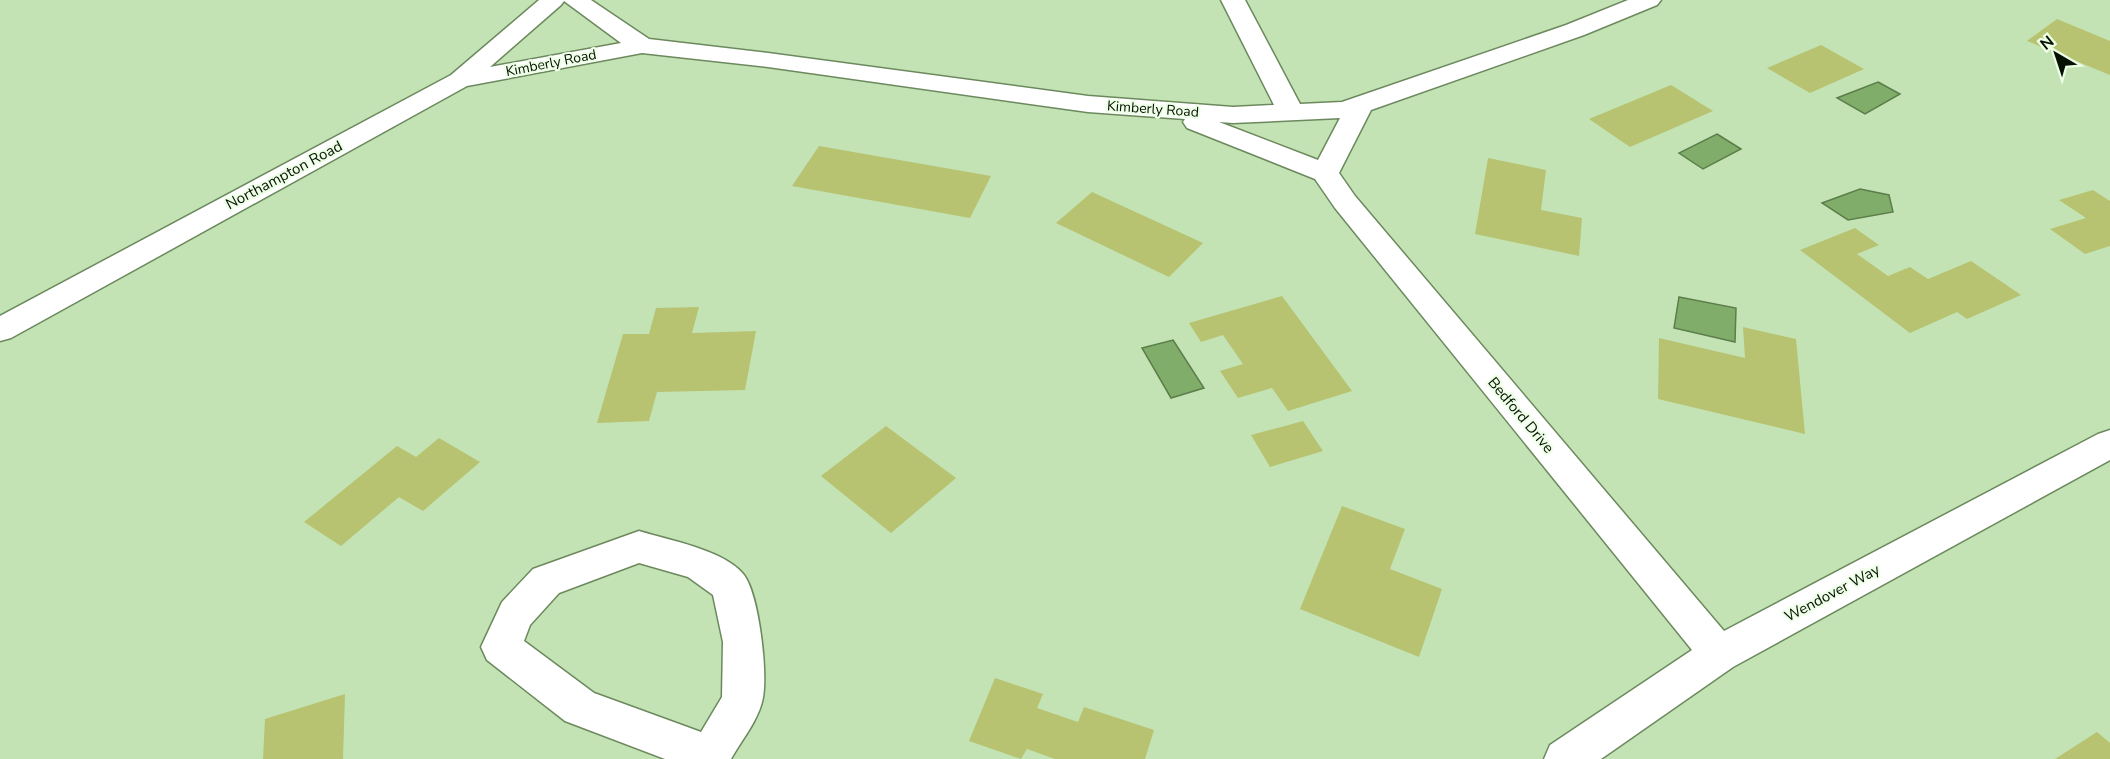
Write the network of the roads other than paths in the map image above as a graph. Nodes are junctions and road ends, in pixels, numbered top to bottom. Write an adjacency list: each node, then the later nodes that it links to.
1 (553, 0): 6 (street, Northampton Road)
2 (574, 0): 5 (street, Kimberly Road)
3 (1233, 0): 9 (street)
4 (1649, 0): 7 (street, Kimberly Road)
5 (642, 46): 6 (street, Kimberly Road); 8 (street, Kimberly Road)
6 (460, 81): 11 (street, Northampton Road)
7 (1361, 104): 9 (street, Kimberly Road); 10 (street)
8 (1164, 110): 9 (street, Kimberly Road); 10 (street)
9 (1291, 112)
10 (1325, 172): 13 (street, Bedford Drive)
11 (0, 330)
12 (2110, 444): 13 (street, Wendover Way)
13 (1719, 654): 15 (street, Wendover Way)
14 (710, 758): 14 (street)
15 (1565, 759)

